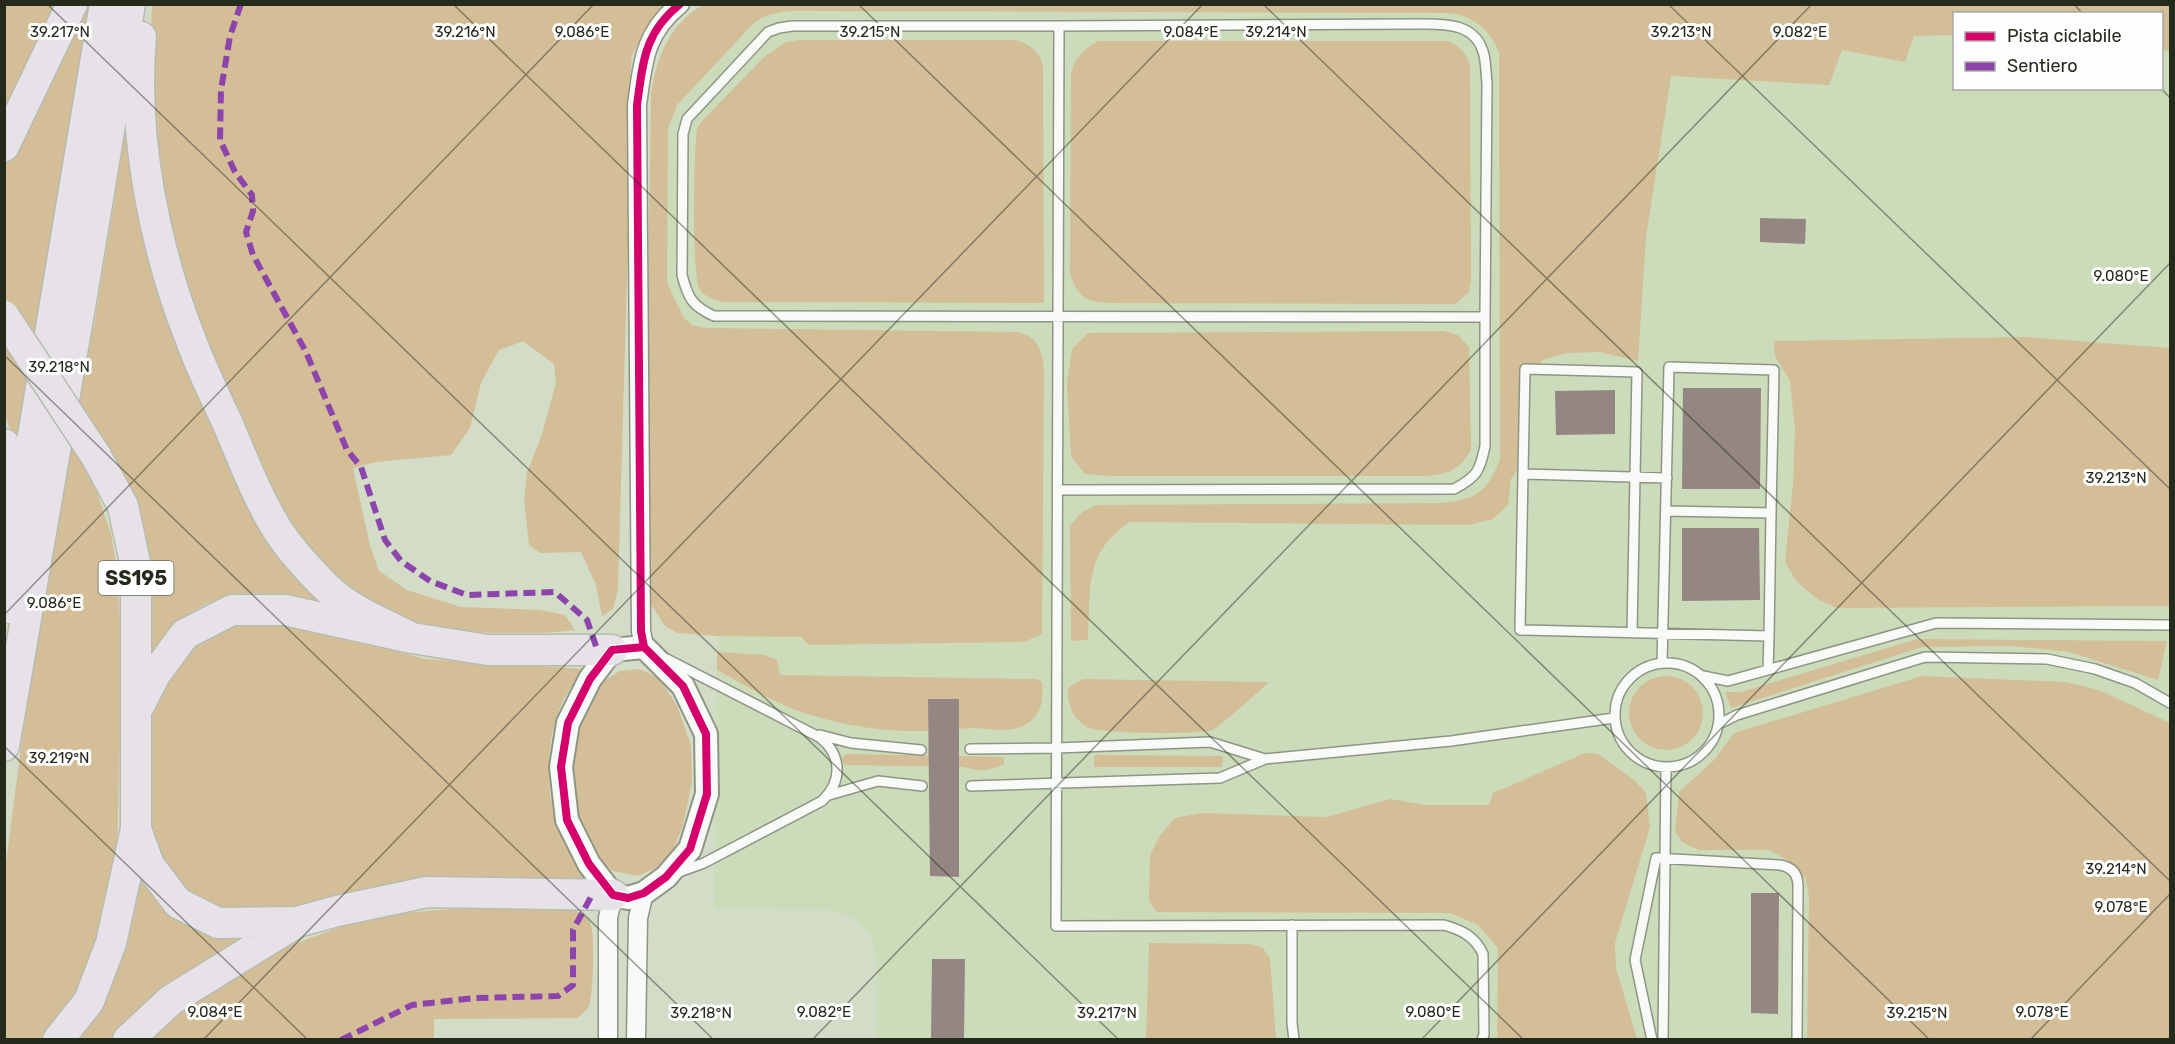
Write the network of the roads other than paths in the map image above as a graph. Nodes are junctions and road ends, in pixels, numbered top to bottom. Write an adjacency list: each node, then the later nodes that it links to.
1 (72, 4): 7 (highway)
2 (105, 4): 24 (highway)
3 (130, 4): 35 (highway)
4 (144, 4): 23 (highway)
5 (681, 4): 25 (street)
6 (1059, 26): 8 (lane); 8 (lane); 10 (lane)
7 (4, 146)
8 (1058, 315): 10 (lane); 15 (lane)
9 (4, 316): 31 (highway, SS195, bridge)
10 (1485, 317): 15 (lane)
11 (4, 444): 18 (highway)
12 (1523, 474): 13 (lane); 13 (lane); 20 (lane)
13 (1635, 477): 14 (lane); 20 (lane)
14 (1667, 478): 16 (lane); 17 (lane)
15 (1058, 490): 36 (lane)
16 (1666, 511): 17 (lane); 21 (lane)
17 (1771, 513): 22 (lane)
18 (4, 532)
19 (2170, 624): 28 (lane)
20 (1632, 633): 21 (lane)
21 (1663, 633): 22 (lane); 27 (lane)
22 (1769, 636): 28 (lane)
23 (412, 638): 26 (highway); 31 (highway)
24 (4, 641)
25 (644, 647): 26 (street); 34 (lane); 47 (street)
26 (612, 650): 49 (street)
27 (1662, 663): 29 (lane); 32 (lane)
28 (1768, 670): 29 (lane)
29 (1703, 676): 33 (lane)
30 (2170, 703): 33 (lane)
31 (137, 708): 45 (highway)
32 (1614, 718): 39 (lane); 40 (lane)
33 (1719, 724): 40 (lane)
34 (812, 733): 38 (lane); 44 (lane)
35 (4, 746)
36 (1057, 748): 37 (lane); 39 (lane); 41 (lane)
37 (970, 749)
38 (921, 750)
39 (1264, 759): 41 (lane)
40 (1666, 767): 46 (lane)
41 (1057, 783): 43 (lane); 51 (lane)
42 (922, 786): 44 (lane)
43 (971, 786)
44 (829, 795): 47 (lane)
45 (136, 829): 50 (highway); 52 (highway)
46 (1666, 858): 58 (lane); 59 (lane); 60 (lane)
47 (666, 877): 48 (street)
48 (644, 893): 49 (street); 55 (street)
49 (614, 895): 50 (highway); 54 (street)
50 (297, 922): 53 (highway)
51 (1292, 925): 56 (lane); 57 (lane)
52 (58, 1040)
53 (128, 1040)
54 (608, 1040)
55 (636, 1040)
56 (1294, 1040)
57 (1482, 1040)
58 (1652, 1040)
59 (1663, 1040)
60 (1797, 1040)

